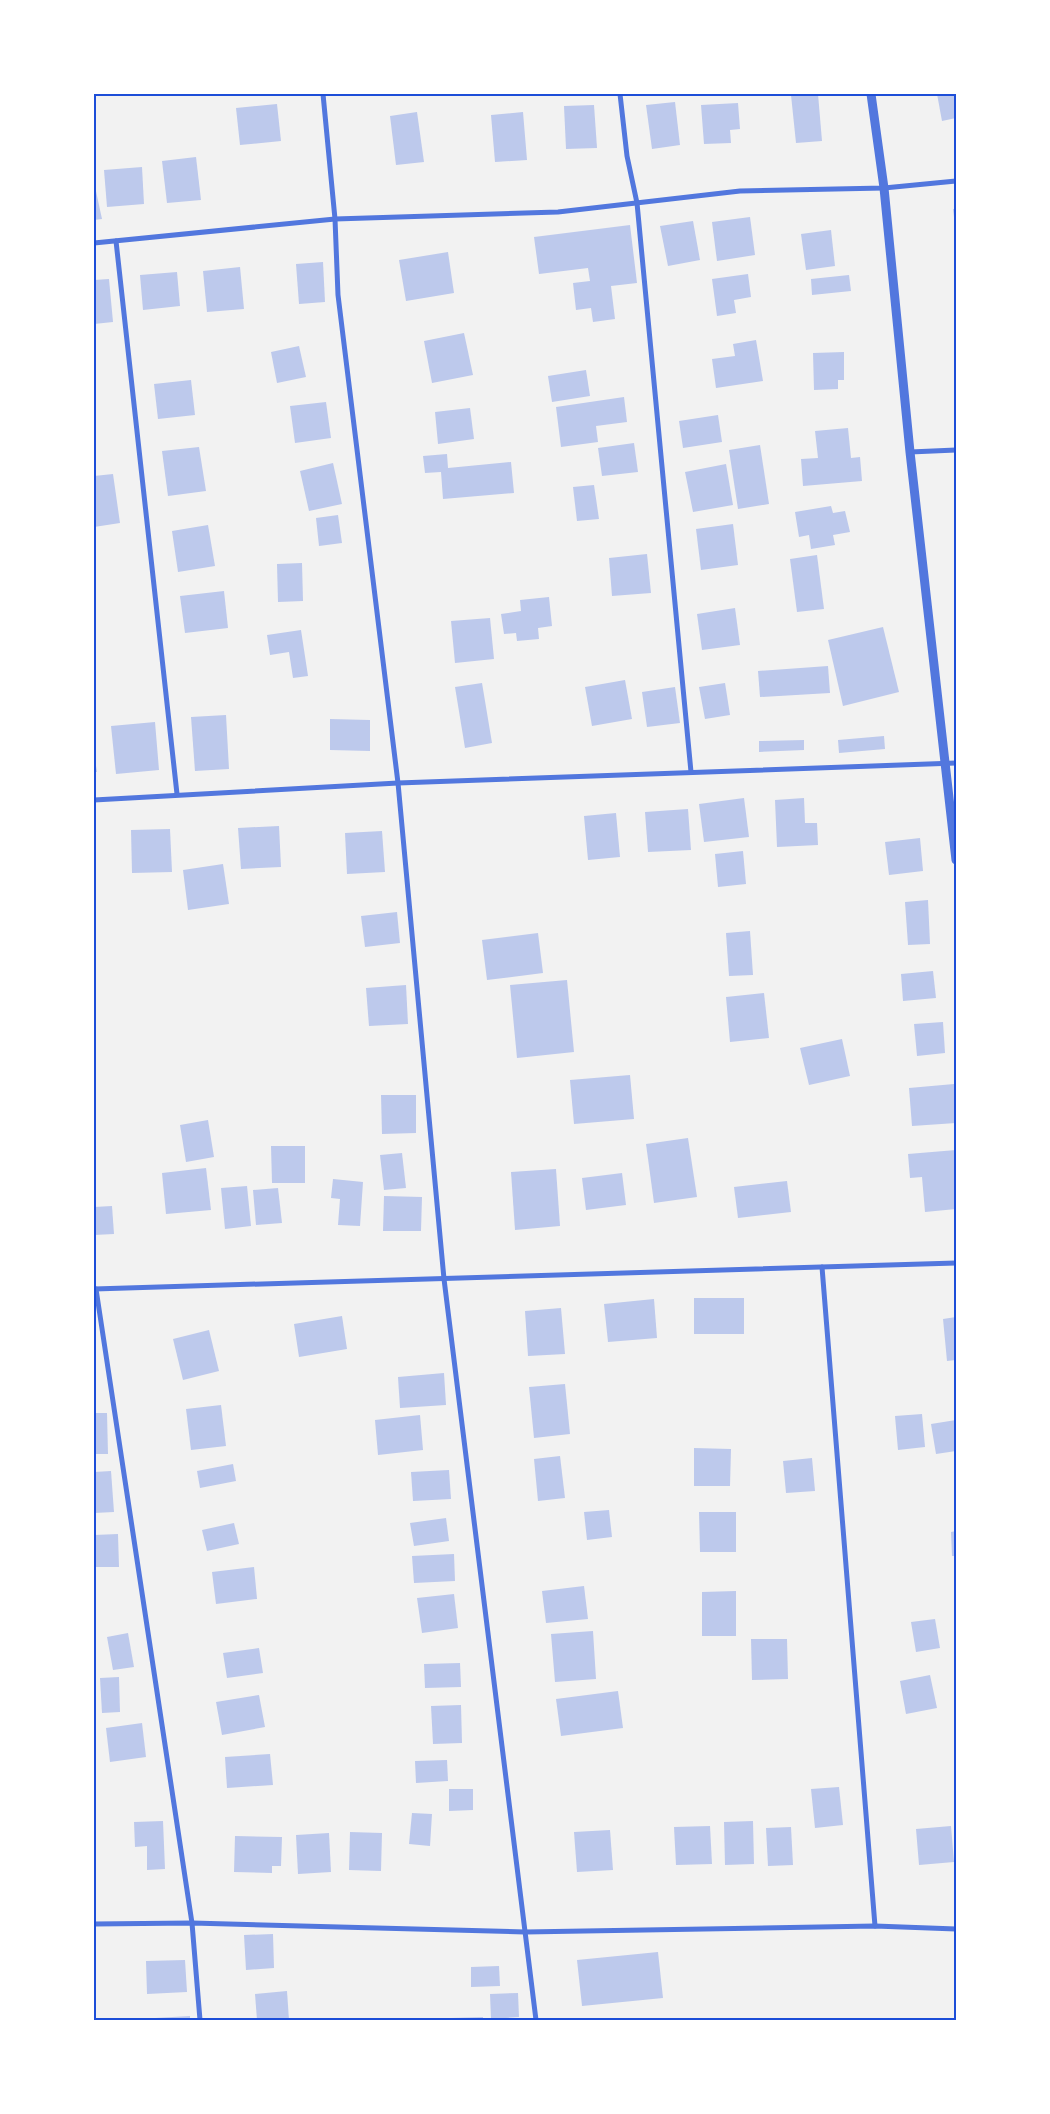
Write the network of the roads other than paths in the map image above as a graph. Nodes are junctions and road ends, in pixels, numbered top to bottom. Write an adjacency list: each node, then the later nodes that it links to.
1 (323, 94): 7 (street)
2 (620, 94): 6 (street)
3 (871, 94): 5 (street)
4 (956, 181): 5 (street)
5 (884, 188): 6 (street); 11 (street)
6 (637, 203): 7 (street); 13 (street)
7 (335, 219): 8 (street); 14 (street)
8 (116, 241): 9 (street); 15 (street)
9 (94, 243)
10 (956, 450): 11 (street)
11 (910, 452): 12 (street)
12 (952, 763): 13 (street); 17 (street)
13 (691, 772): 14 (street)
14 (398, 783): 15 (street); 20 (street)
15 (177, 794): 16 (street)
16 (94, 800)
17 (956, 860)
18 (956, 1263): 19 (street)
19 (822, 1267): 20 (street); 24 (street)
20 (444, 1279): 21 (street); 26 (street)
21 (95, 1289): 22 (street)
22 (192, 1923): 23 (street); 26 (street); 27 (street)
23 (94, 1924)
24 (875, 1926): 25 (street); 26 (street)
25 (956, 1929)
26 (525, 1932): 28 (street)
27 (200, 2020)
28 (536, 2020)

